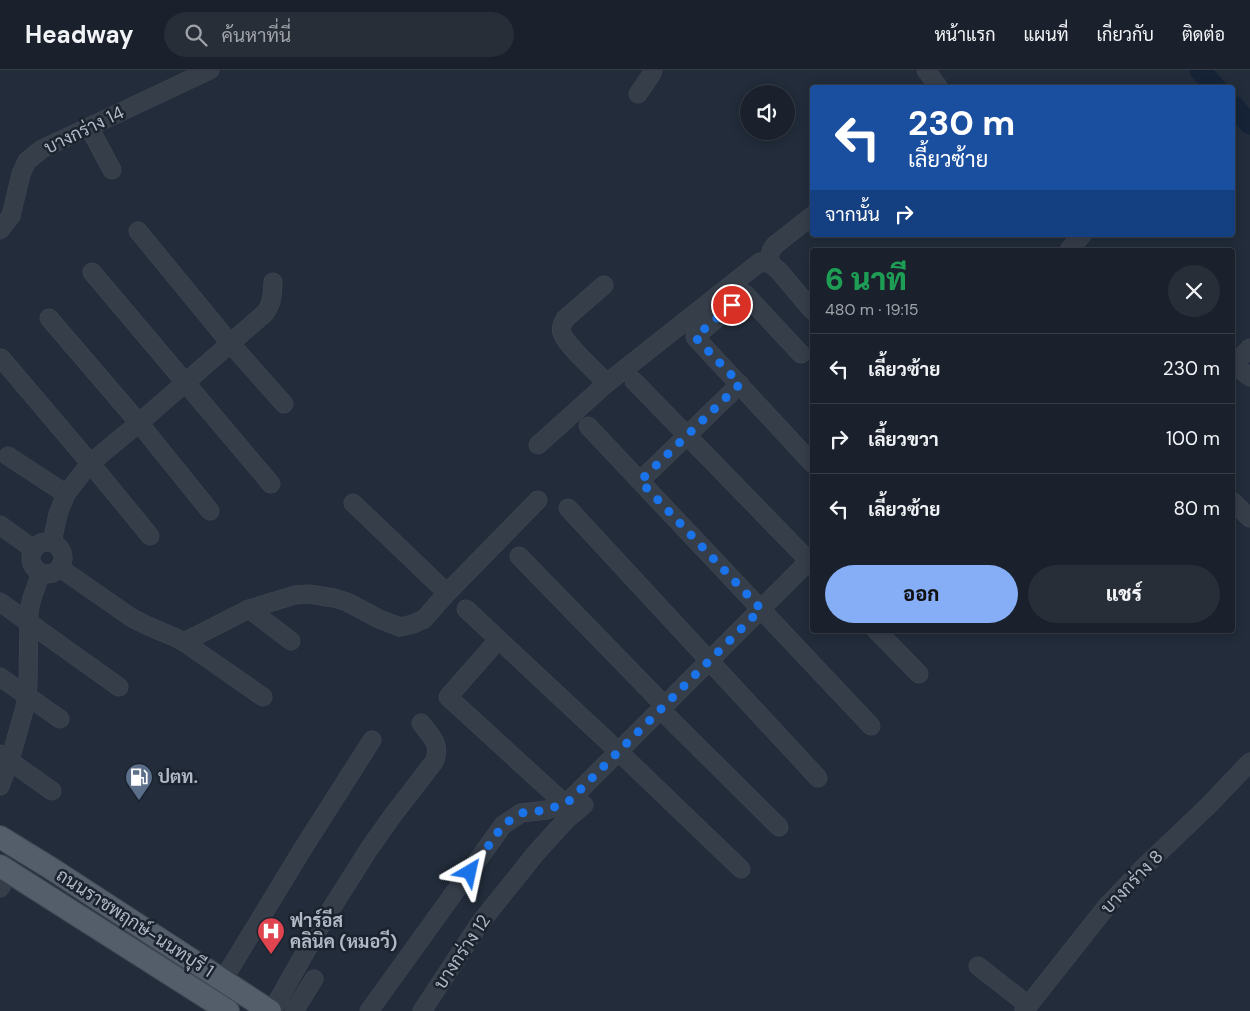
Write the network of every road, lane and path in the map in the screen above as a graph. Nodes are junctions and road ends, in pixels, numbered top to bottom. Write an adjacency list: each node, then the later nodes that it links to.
1 (210, 70): 6 (street, บางกร่าง 14)
2 (653, 70): 5 (street)
3 (926, 70): 4 (street)
4 (938, 85)
5 (638, 94)
6 (88, 128): 7 (street); 9 (street, บางกร่าง 14)
7 (112, 170)
8 (810, 218): 13 (street)
9 (0, 230)
10 (138, 232): 19 (street)
11 (1080, 237): 12 (street)
12 (1071, 248)
13 (771, 264): 17 (street); 28 (street)
14 (92, 272): 27 (street)
15 (272, 282): 19 (street)
16 (604, 285): 28 (street)
17 (810, 308)
18 (49, 318): 31 (street)
19 (230, 343): 27 (street); 30 (street)
20 (1250, 348): 23 (street)
21 (801, 354): 29 (street)
22 (1, 358): 37 (street)
23 (1235, 363)
24 (1235, 366): 25 (street)
25 (1250, 377)
26 (634, 381): 33 (street)
27 (185, 383): 31 (street); 39 (street)
28 (607, 384): 34 (street)
29 (740, 384): 33 (street); 36 (street)
30 (284, 404)
31 (139, 423): 37 (street); 45 (street)
32 (588, 426): 38 (street)
33 (687, 435): 38 (street); 52 (street)
34 (538, 445)
35 (8, 456): 40 (street)
36 (810, 460)
37 (91, 464): 40 (street); 48 (street)
38 (640, 481): 59 (street)
39 (271, 484)
40 (66, 494): 49 (street)
41 (538, 500): 56 (street)
42 (352, 503): 56 (street)
43 (1235, 504): 46 (street)
44 (568, 508): 66 (street)
45 (210, 511)
46 (1250, 518)
47 (0, 525): 50 (street)
48 (150, 536)
49 (52, 542): 50 (street); 54 (street)
50 (33, 549): 55 (street)
51 (519, 556): 72 (street)
52 (810, 560)
53 (810, 562): 59 (street)
54 (60, 568): 55 (street); 65 (street)
55 (41, 573): 61 (street)
56 (447, 593): 58 (street)
57 (0, 602): 61 (street)
58 (250, 609): 64 (street); 65 (street)
59 (761, 609): 66 (street); 75 (street)
60 (466, 610): 63 (street)
61 (29, 622): 69 (street); 70 (street)
62 (879, 633): 67 (street)
63 (498, 640): 77 (street); 83 (street)
64 (291, 641)
65 (184, 642): 71 (street)
66 (709, 661): 72 (street); 80 (street)
67 (919, 674)
68 (0, 677): 70 (street)
69 (119, 687)
70 (26, 695): 73 (street); 78 (street)
71 (263, 697)
72 (662, 707): 77 (street); 85 (street)
73 (60, 719)
74 (421, 723): 94 (street)
75 (871, 726)
76 (372, 740): 90 (street)
77 (618, 751): 83 (street); 87 (street)
78 (5, 757): 81 (street); 82 (street)
79 (1250, 762): 92 (street, บางกร่าง 8)
80 (818, 778)
81 (0, 786)
82 (52, 790)
83 (564, 803): 96 (street)
84 (584, 805): 97 (street, บางกร่าง 12)
85 (779, 827)
86 (0, 837): 90 (main road, ถนนราชพฤกษ์-นนทบุรี 1)
87 (741, 870)
88 (3, 875): 93 (main road, ถนนราชพฤกษ์-นนทบุรี 1)
89 (978, 966): 92 (street)
90 (224, 980): 94 (main road, ถนนราชพฤกษ์-นนทบุรี 1)
91 (314, 980): 95 (street)
92 (1026, 1008)
93 (228, 1011)
94 (271, 1011)
95 (294, 1011)
96 (369, 1011)
97 (422, 1011)

